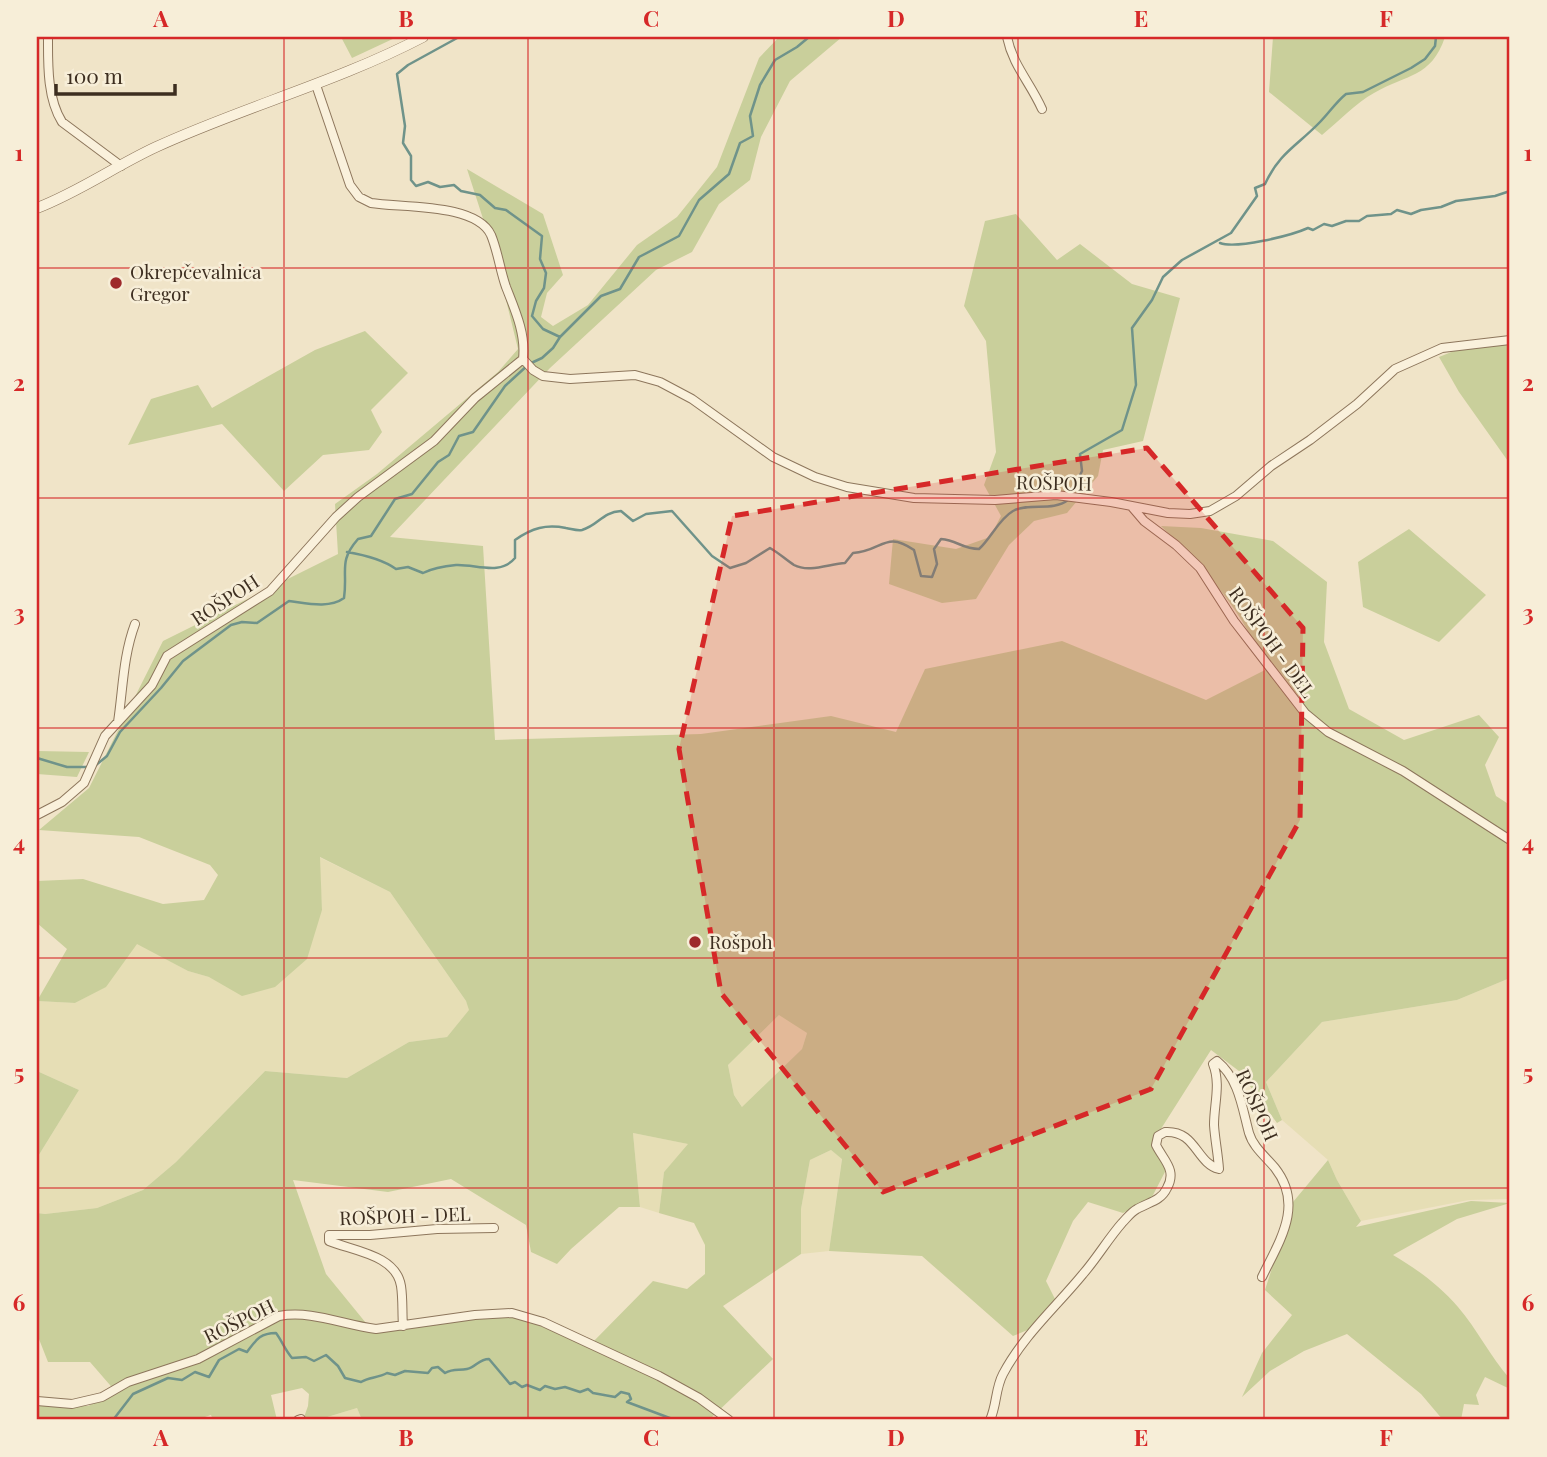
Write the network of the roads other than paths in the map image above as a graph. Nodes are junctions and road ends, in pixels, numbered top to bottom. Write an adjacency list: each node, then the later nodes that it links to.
1 (48, 37): 6 (street)
2 (423, 37): 4 (street)
3 (1007, 37): 5 (street)
4 (316, 85): 6 (street); 9 (street)
5 (1042, 109)
6 (121, 166): 7 (street)
7 (37, 208)
8 (1510, 340): 10 (street, ROŠPOH)
9 (527, 364): 10 (street, ROŠPOH); 12 (street, ROŠPOH)
10 (1132, 507): 14 (street, ROŠPOH - DEL)
11 (135, 624): 12 (street)
12 (118, 722): 13 (street, ROŠPOH)
13 (37, 815)
14 (1510, 840)
15 (494, 1228): 17 (street, ROŠPOH - DEL)
16 (1262, 1277): 20 (street, ROŠPOH)
17 (402, 1326): 18 (street, ROŠPOH); 19 (street, ROŠPOH)
18 (37, 1401)
19 (729, 1420)
20 (990, 1420)

